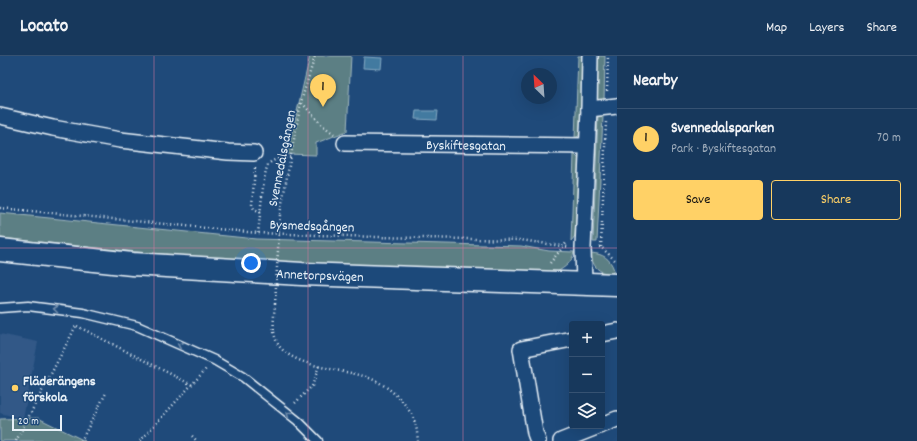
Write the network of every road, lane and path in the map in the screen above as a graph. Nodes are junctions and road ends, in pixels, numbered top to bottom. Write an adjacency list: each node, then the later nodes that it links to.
1 (315, 56): 4 (path, Svennedalsgången)
2 (590, 56): 6 (street)
3 (608, 56): 5 (path)
4 (301, 102): 8 (path); 11 (path, Svennedalsgången)
5 (612, 107): 6 (street); 15 (path)
6 (589, 110): 9 (street)
7 (0, 116): 10 (street)
8 (345, 143): 9 (street, Byskiftesgatan)
9 (587, 146): 16 (street)
10 (254, 153): 13 (path)
11 (291, 157): 13 (path); 28 (path, Svennedalsgången, bridge)
12 (0, 208): 14 (path, Bysmedsgången)
13 (260, 212): 14 (path)
14 (258, 233): 16 (path, Bysmedsgången)
15 (601, 247): 16 (path, Bysmedsgången); 18 (path)
16 (583, 248): 19 (street)
17 (0, 250): 19 (main road, Annetorpsvägen)
18 (617, 262)
19 (584, 284): 20 (main road, Annetorpsvägen)
20 (617, 285)
21 (0, 308): 22 (lane, one-way to 21)
22 (83, 313): 23 (path); 27 (lane, one-way to 22)
23 (76, 326): 29 (path); 36 (path)
24 (617, 331): 25 (street)
25 (605, 333)
26 (569, 340): 42 (street)
27 (214, 360): 29 (path); 31 (lane)
28 (319, 366): 31 (path); 41 (path, Svennedalsgången)
29 (192, 385): 38 (path)
30 (106, 393): 37 (path)
31 (286, 412): 40 (lane, one-way to 31)
32 (617, 419): 33 (street)
33 (605, 424)
34 (591, 429): 43 (street)
35 (192, 436): 39 (path)
36 (16, 441)
37 (81, 441)
38 (140, 441)
39 (197, 441)
40 (318, 441)
41 (418, 441)
42 (538, 441)
43 (560, 441)

